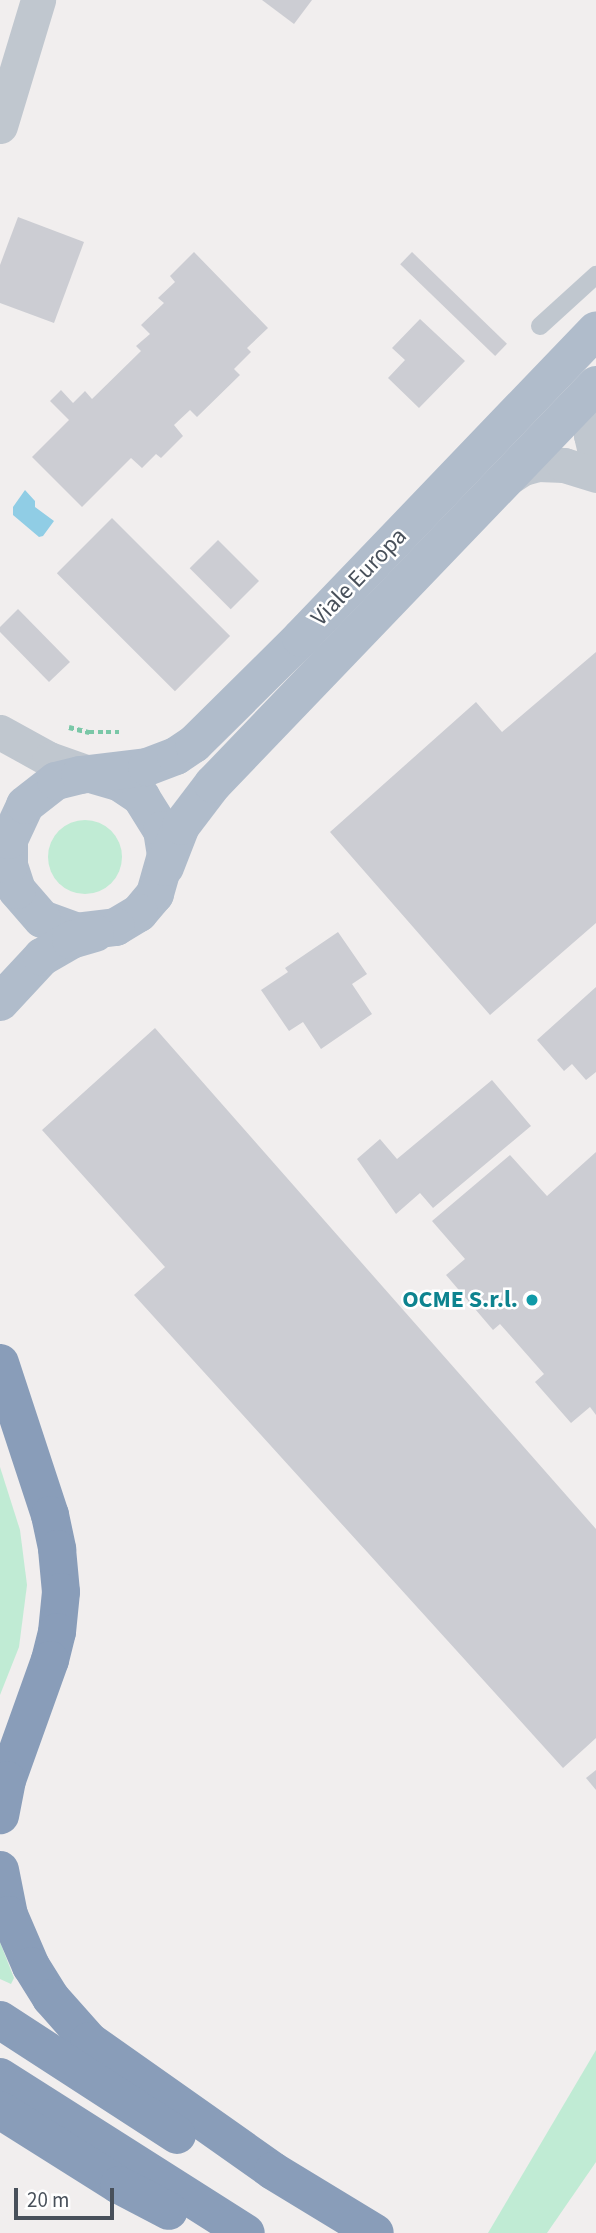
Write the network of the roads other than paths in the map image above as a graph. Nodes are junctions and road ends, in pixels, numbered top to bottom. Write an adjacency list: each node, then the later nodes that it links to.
1 (38, 0): 2 (street)
2 (0, 126)
3 (596, 275): 4 (lane)
4 (540, 326)
5 (596, 330): 12 (main road, Viale Europa)
6 (596, 385): 10 (main road, Viale Europa)
7 (596, 395): 8 (street)
8 (596, 456)
9 (596, 475): 10 (street)
10 (506, 479): 14 (main road, Viale Europa)
11 (0, 732): 12 (street)
12 (94, 775): 13 (main road); 14 (main road)
13 (4, 856): 15 (main road); 16 (main road)
14 (164, 869): 16 (main road)
15 (0, 917)
16 (104, 931): 17 (main road)
17 (0, 1002)
18 (0, 1363): 21 (highway)
19 (0, 1431): 20 (highway)
20 (0, 1723)
21 (0, 1815)
22 (0, 1870): 29 (highway)
23 (0, 2020): 28 (highway)
24 (0, 2077): 27 (highway)
25 (0, 2110): 26 (highway)
26 (220, 2233)
27 (246, 2233)
28 (337, 2233)
29 (375, 2233)

